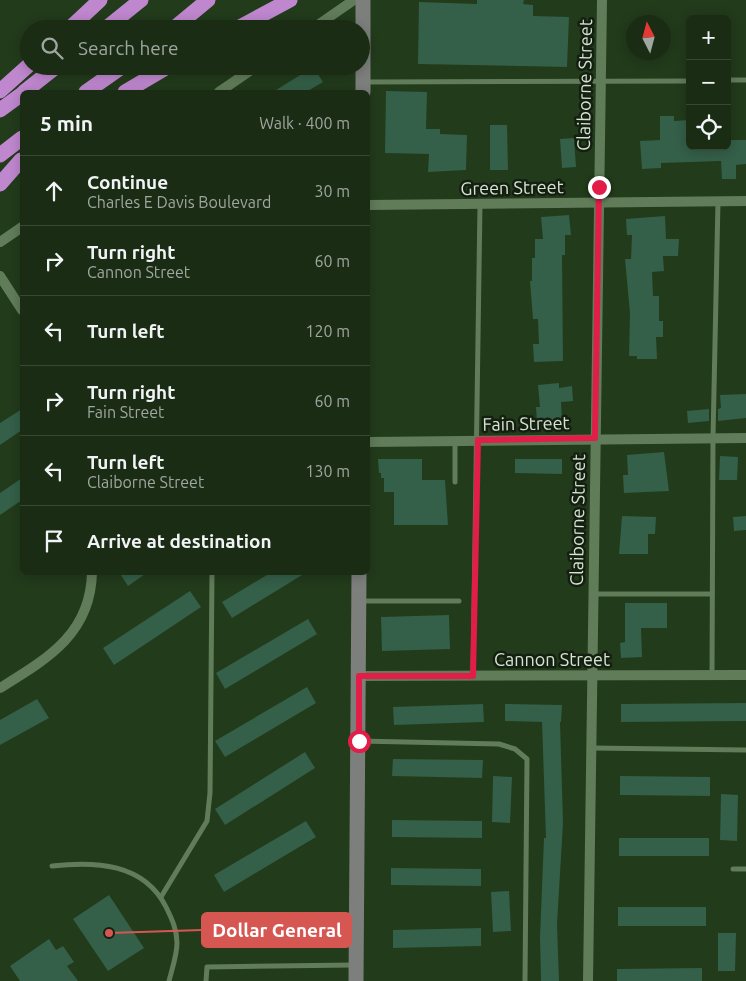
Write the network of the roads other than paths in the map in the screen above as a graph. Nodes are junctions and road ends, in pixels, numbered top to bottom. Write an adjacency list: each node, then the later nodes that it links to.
1 (100, 0): 8 (highway)
2 (141, 0): 9 (highway)
3 (208, 0): 10 (highway)
4 (290, 0): 11 (highway)
5 (354, 0): 12 (street)
6 (363, 0): 13 (street)
7 (602, 0): 22 (street, Claiborne Street)
8 (79, 20)
9 (116, 20)
10 (185, 20)
11 (253, 20)
12 (325, 20)
13 (363, 20)
14 (20, 73): 28 (highway)
15 (46, 75): 24 (highway)
16 (110, 75): 25 (highway)
17 (153, 75): 26 (highway)
18 (244, 75): 27 (street)
19 (731, 80): 20 (lane)
20 (746, 80)
21 (686, 81): 22 (lane)
22 (601, 82): 23 (lane); 39 (street, Claiborne Street)
23 (363, 87)
24 (27, 90)
25 (89, 90)
26 (127, 90)
27 (222, 90)
28 (0, 91)
29 (20, 95): 30 (highway)
30 (0, 110)
31 (20, 140): 32 (highway)
32 (0, 155)
33 (20, 160): 35 (highway)
34 (20, 161): 36 (highway)
35 (0, 174)
36 (0, 184)
37 (746, 200): 38 (street, Green Street)
38 (718, 201): 39 (street, Green Street); 47 (lane)
39 (599, 202): 40 (street, Green Street); 46 (street, Claiborne Street)
40 (480, 204): 41 (street, Green Street); 49 (lane)
41 (370, 205)
42 (20, 228): 43 (street)
43 (0, 242)
44 (0, 276): 45 (street)
45 (20, 307)
46 (595, 438): 47 (street, Fain Street); 49 (street, Fain Street); 56 (street, Claiborne Street)
47 (713, 438): 48 (street, Fain Street); 57 (lane)
48 (746, 438)
49 (478, 440): 50 (street, Fain Street); 64 (lane)
50 (455, 441): 51 (street, Fain Street); 52 (lane)
51 (370, 442)
52 (455, 482)
53 (92, 575): 65 (street)
54 (212, 575): 72 (lane)
55 (360, 575): 58 (street)
56 (592, 594): 57 (lane); 60 (street, Claiborne Street)
57 (712, 594): 61 (lane)
58 (359, 601): 59 (lane); 63 (street)
59 (459, 601)
60 (591, 675): 61 (street, Cannon Street); 64 (street, Cannon Street); 67 (street, Claiborne Street)
61 (712, 675): 62 (street, Cannon Street)
62 (746, 675)
63 (359, 676): 64 (street, Cannon Street); 66 (street)
64 (473, 676)
65 (0, 688)
66 (359, 741): 73 (street); 77 (lane)
67 (590, 748): 68 (lane); 78 (street, Claiborne Street)
68 (746, 750)
69 (52, 866): 72 (lane)
70 (733, 869): 71 (lane)
71 (746, 869)
72 (161, 897): 74 (lane)
73 (356, 965): 75 (lane); 76 (street)
74 (169, 981)
75 (206, 981)
76 (356, 981)
77 (525, 981)
78 (588, 981)

